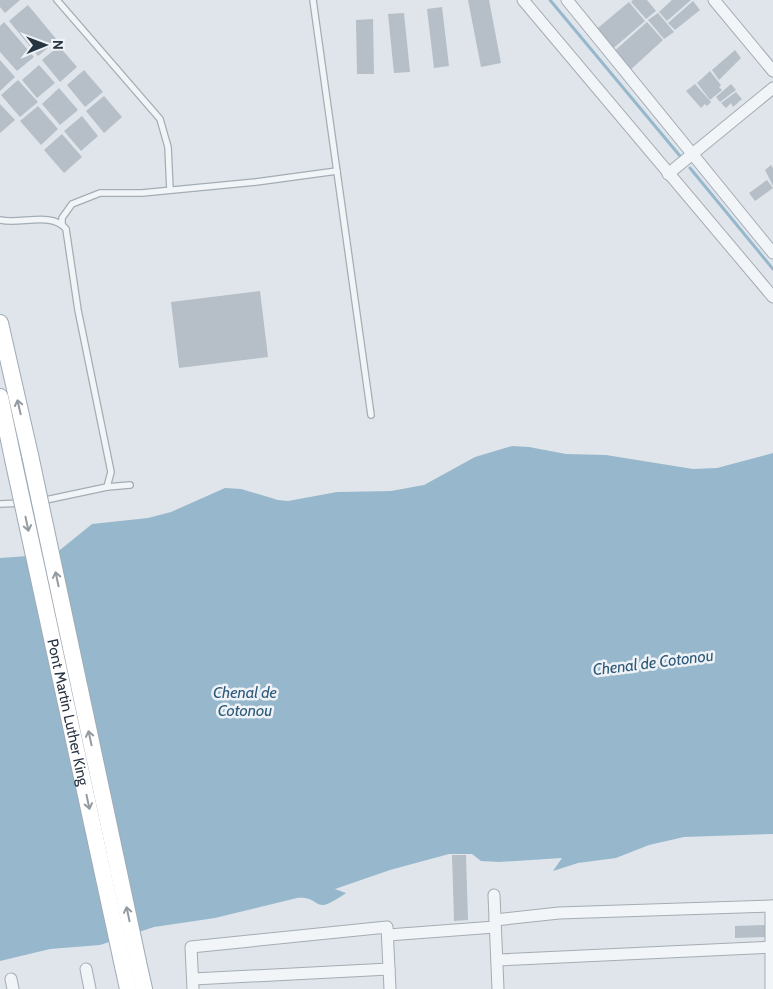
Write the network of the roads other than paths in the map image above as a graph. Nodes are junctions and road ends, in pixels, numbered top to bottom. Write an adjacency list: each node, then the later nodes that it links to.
1 (57, 0): 11 (lane)
2 (313, 0): 9 (lane)
3 (523, 0): 10 (street)
4 (567, 0): 8 (street)
5 (714, 0): 6 (street)
6 (773, 71)
7 (773, 88): 8 (street)
8 (692, 154): 10 (street); 14 (street)
9 (337, 171): 11 (lane); 18 (lane)
10 (668, 174): 15 (street)
11 (170, 190): 13 (lane)
12 (0, 220): 13 (lane)
13 (62, 224): 20 (lane)
14 (773, 253)
15 (773, 298)
16 (0, 323): 28 (main road, Pont Martin Luther King, one-way to 16, bridge)
17 (0, 397): 28 (main road, Pont Martin Luther King, one-way to 28, bridge)
18 (372, 415)
19 (130, 485): 20 (lane)
20 (107, 486): 21 (lane)
21 (0, 504)
22 (494, 895): 24 (street)
23 (772, 906): 24 (street); 26 (street)
24 (495, 924): 25 (street); 27 (street)
25 (388, 936): 30 (street); 31 (street)
26 (772, 947): 27 (street); 37 (street)
27 (496, 960): 36 (street)
28 (131, 964): 33 (main road); 34 (main road)
29 (86, 969): 32 (street)
30 (389, 969): 31 (street); 35 (street)
31 (193, 984)
32 (90, 989)
33 (128, 989)
34 (144, 989)
35 (390, 989)
36 (498, 989)
37 (772, 989)

